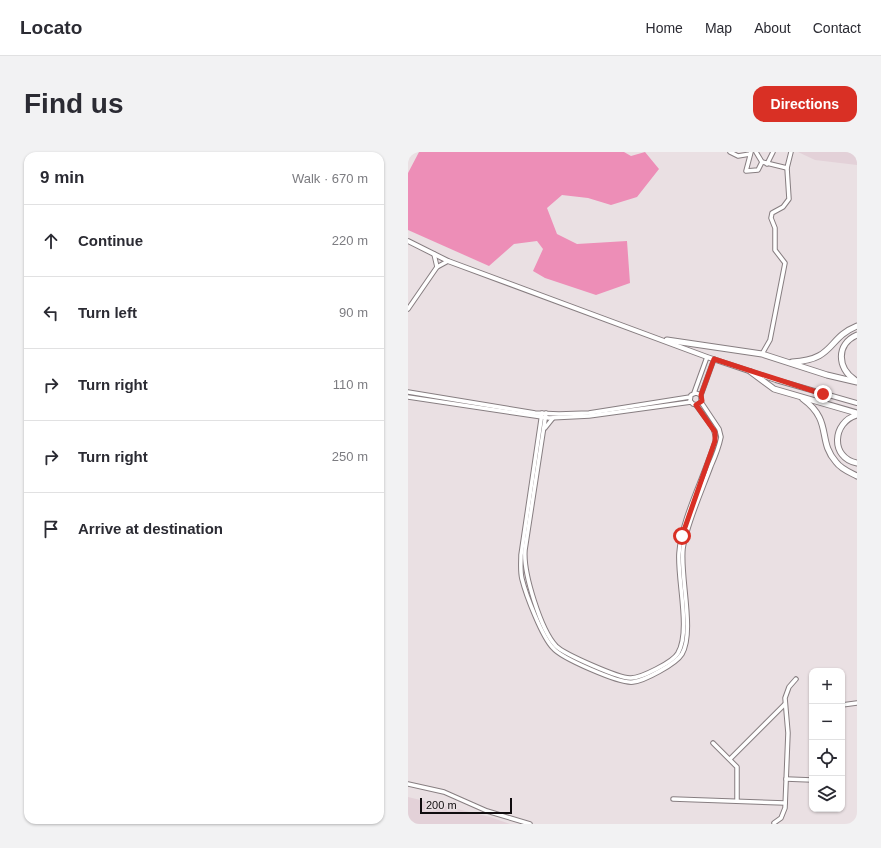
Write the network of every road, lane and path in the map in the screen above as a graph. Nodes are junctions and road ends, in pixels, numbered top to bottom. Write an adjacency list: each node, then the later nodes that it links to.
1 (730, 152): 4 (street)
2 (756, 152): 6 (street)
3 (773, 152): 7 (street)
4 (751, 153): 6 (street)
5 (794, 153): 8 (street)
6 (762, 162): 7 (street)
7 (767, 164): 8 (street)
8 (787, 168): 17 (street)
9 (408, 241): 10 (main road)
10 (434, 254): 11 (main road); 12 (street)
11 (448, 261): 12 (street); 16 (main road)
12 (437, 267): 13 (street)
13 (408, 309)
14 (857, 326): 20 (highway)
15 (857, 335): 22 (highway)
16 (667, 340): 17 (highway); 18 (main road)
17 (762, 354): 20 (highway)
18 (707, 357): 19 (main road); 24 (street)
19 (714, 359): 21 (main road); 25 (street)
20 (791, 362): 22 (highway)
21 (751, 372): 26 (highway); 31 (main road)
22 (857, 382)
23 (408, 392): 35 (street)
24 (694, 393): 25 (street); 28 (street)
25 (701, 395): 30 (street)
26 (799, 396): 34 (highway); 42 (highway)
27 (408, 397): 36 (street)
28 (690, 397): 29 (street); 32 (street)
29 (691, 402): 32 (street); 33 (street)
30 (701, 402): 33 (street); 40 (street)
31 (857, 403)
32 (652, 405): 35 (street); 37 (street)
33 (696, 405): 40 (street)
34 (857, 414): 41 (highway)
35 (544, 416): 36 (street); 37 (street); 38 (street); 39 (street)
36 (536, 417): 38 (street)
37 (554, 418): 39 (street)
38 (540, 425): 43 (street)
39 (544, 429): 43 (street)
40 (714, 453): 43 (street)
41 (857, 463)
42 (857, 476)
43 (683, 647)
44 (796, 679): 46 (street)
45 (857, 703): 47 (street)
46 (785, 704): 49 (street); 50 (street)
47 (845, 705)
48 (713, 743): 49 (street)
49 (730, 759): 54 (street)
50 (786, 780): 51 (street); 55 (street)
51 (809, 780)
52 (408, 784): 57 (street)
53 (673, 799): 54 (street)
54 (737, 801): 55 (street)
55 (785, 803): 56 (street)
56 (774, 823)
57 (530, 824)

